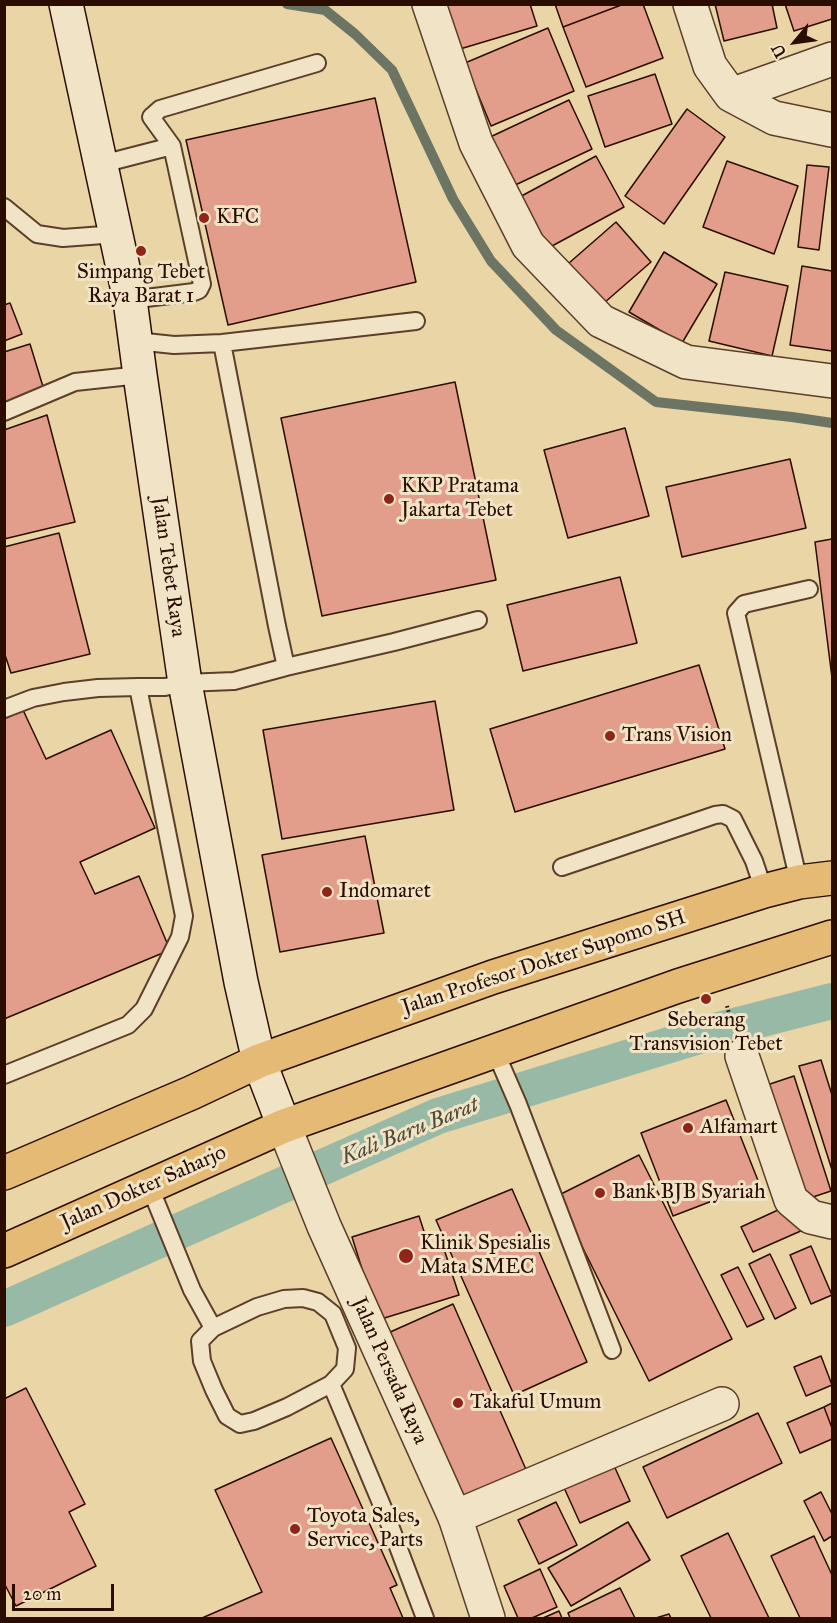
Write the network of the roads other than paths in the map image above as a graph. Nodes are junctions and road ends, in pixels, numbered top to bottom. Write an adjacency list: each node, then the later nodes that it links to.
1 (66, 4): 9 (street, Jalan Tebet Raya)
2 (429, 4): 17 (street)
3 (690, 4): 6 (street)
4 (832, 59): 6 (street)
5 (317, 63): 8 (lane)
6 (731, 95): 7 (street)
7 (832, 130)
8 (172, 146): 9 (lane); 12 (lane)
9 (102, 164): 11 (street, Jalan Tebet Raya)
10 (4, 207): 11 (lane)
11 (117, 234): 12 (street, Jalan Tebet Raya)
12 (130, 300): 14 (street, Jalan Tebet Raya)
13 (416, 321): 15 (lane)
14 (136, 341): 15 (lane); 16 (street, Jalan Tebet Raya)
15 (222, 343): 21 (lane)
16 (140, 375): 18 (lane); 22 (street, Jalan Tebet Raya)
17 (832, 381)
18 (4, 412)
19 (808, 589): 27 (lane)
20 (478, 620): 21 (lane)
21 (286, 667): 22 (lane)
22 (185, 683): 23 (lane); 32 (street, Jalan Tebet Raya)
23 (138, 687): 24 (lane); 33 (lane)
24 (4, 709)
25 (562, 867): 28 (lane)
26 (832, 878): 27 (main road, Jalan Profesor Dokter Supomo SH)
27 (799, 882): 28 (main road, Jalan Profesor Dokter Supomo SH)
28 (764, 891): 32 (main road, Jalan Profesor Dokter Supomo SH)
29 (832, 937): 30 (main road)
30 (495, 1051): 34 (main road); 40 (lane)
31 (742, 1056): 37 (street)
32 (259, 1061): 34 (street, Jalan Tebet Raya); 35 (main road)
33 (4, 1076)
34 (288, 1136): 36 (main road, Jalan Dokter Saharjo); 43 (street, Jalan Persada Raya)
35 (4, 1173)
36 (149, 1185): 38 (main road, Jalan Dokter Saharjo); 39 (lane)
37 (832, 1222)
38 (4, 1251)
39 (213, 1328): 41 (lane); 41 (lane)
40 (612, 1350)
41 (331, 1384): 44 (lane)
42 (723, 1404): 43 (street)
43 (455, 1516): 45 (street, Jalan Persada Raya)
44 (425, 1618)
45 (488, 1618)

